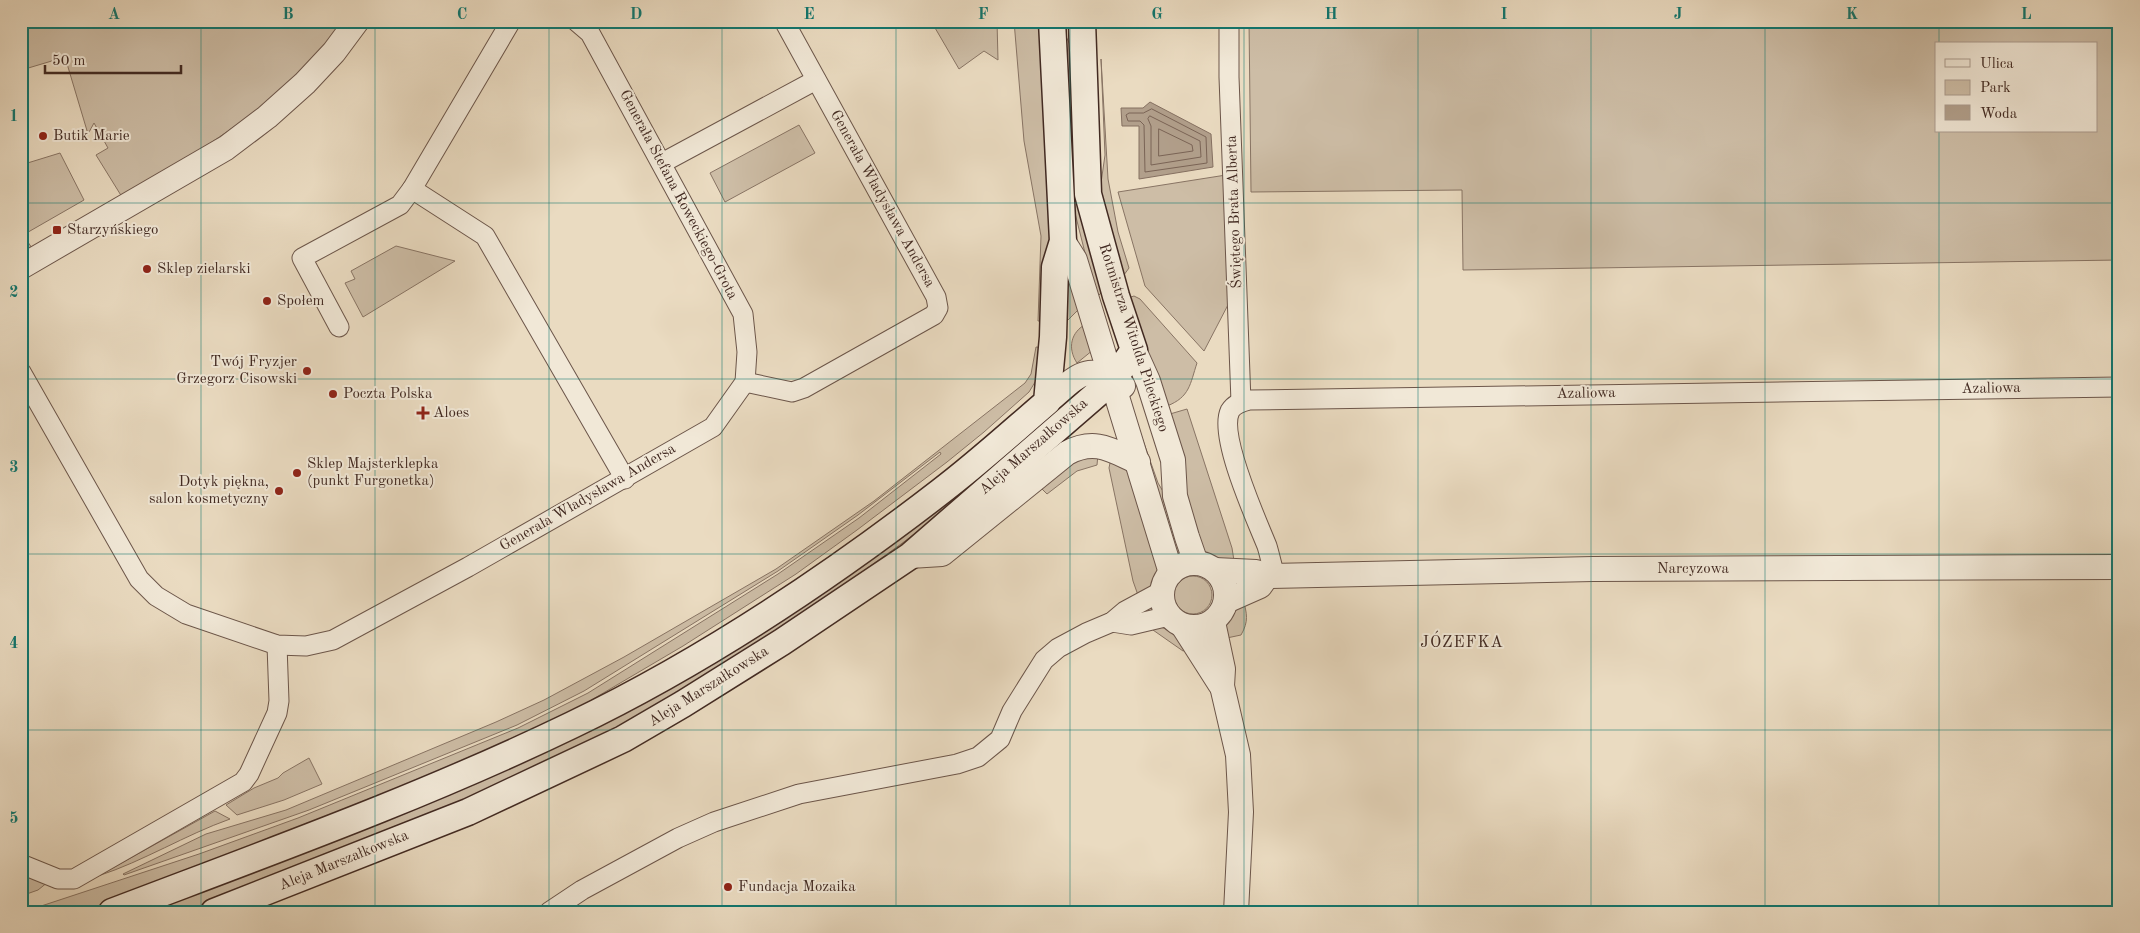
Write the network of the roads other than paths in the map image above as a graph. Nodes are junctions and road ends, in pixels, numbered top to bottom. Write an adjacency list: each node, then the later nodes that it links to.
1 (357, 21): 12 (street)
2 (511, 21): 10 (street)
3 (576, 21): 9 (street, Generała Stefana Roweckiego-Grota)
4 (784, 21): 8 (street, Generała Władysława Andersa)
5 (1052, 21): 11 (main road, Rotmistrza Witolda Pileckiego)
6 (1082, 21): 14 (main road, Rotmistrza Witolda Pileckiego)
7 (1229, 21): 20 (street, Świętego Brata Alberta)
8 (816, 80): 9 (street); 17 (street, Generała Władysława Andersa)
9 (662, 163): 17 (street, Generała Stefana Roweckiego-Grota)
10 (412, 189): 13 (street); 22 (street)
11 (1063, 241): 16 (street, Rotmistrza Witolda Pileckiego); 19 (main road, Rotmistrza Witolda Pileckiego)
12 (21, 267)
13 (339, 327)
14 (1134, 350): 16 (main road, Aleja Marszałkowska); 23 (street, Rotmistrza Witolda Pileckiego)
15 (21, 372): 33 (street, Generała Władysława Andersa)
16 (1113, 380): 19 (street); 21 (street, Rotmistrza Witolda Pileckiego); 23 (street); 24 (main road, Aleja Marszałkowska)
17 (745, 382): 22 (street, Generała Władysława Andersa)
18 (2119, 387): 20 (street, Azaliowa)
19 (1047, 402): 36 (main road, Aleja Marszałkowska)
20 (1241, 402): 27 (street)
21 (1138, 462): 24 (street); 28 (street, Rotmistrza Witolda Pileckiego)
22 (625, 479): 33 (street, Generała Władysława Andersa)
23 (1176, 496): 25 (street, Rotmistrza Witolda Pileckiego)
24 (910, 556): 37 (main road, Aleja Marszałkowska)
25 (1206, 566): 27 (street, Narcyzowa); 28 (street); 29 (street)
26 (2119, 567): 27 (street, Narcyzowa)
27 (1271, 576): 29 (street)
28 (1166, 582): 30 (street); 31 (street)
29 (1226, 601): 32 (street)
30 (1176, 621): 31 (street); 32 (street); 34 (street)
31 (1112, 622): 38 (street)
32 (1213, 622): 34 (street)
33 (277, 645): 35 (street)
34 (1222, 686): 39 (street)
35 (21, 864)
36 (112, 912)
37 (214, 912)
38 (549, 912)
39 (1236, 912)

